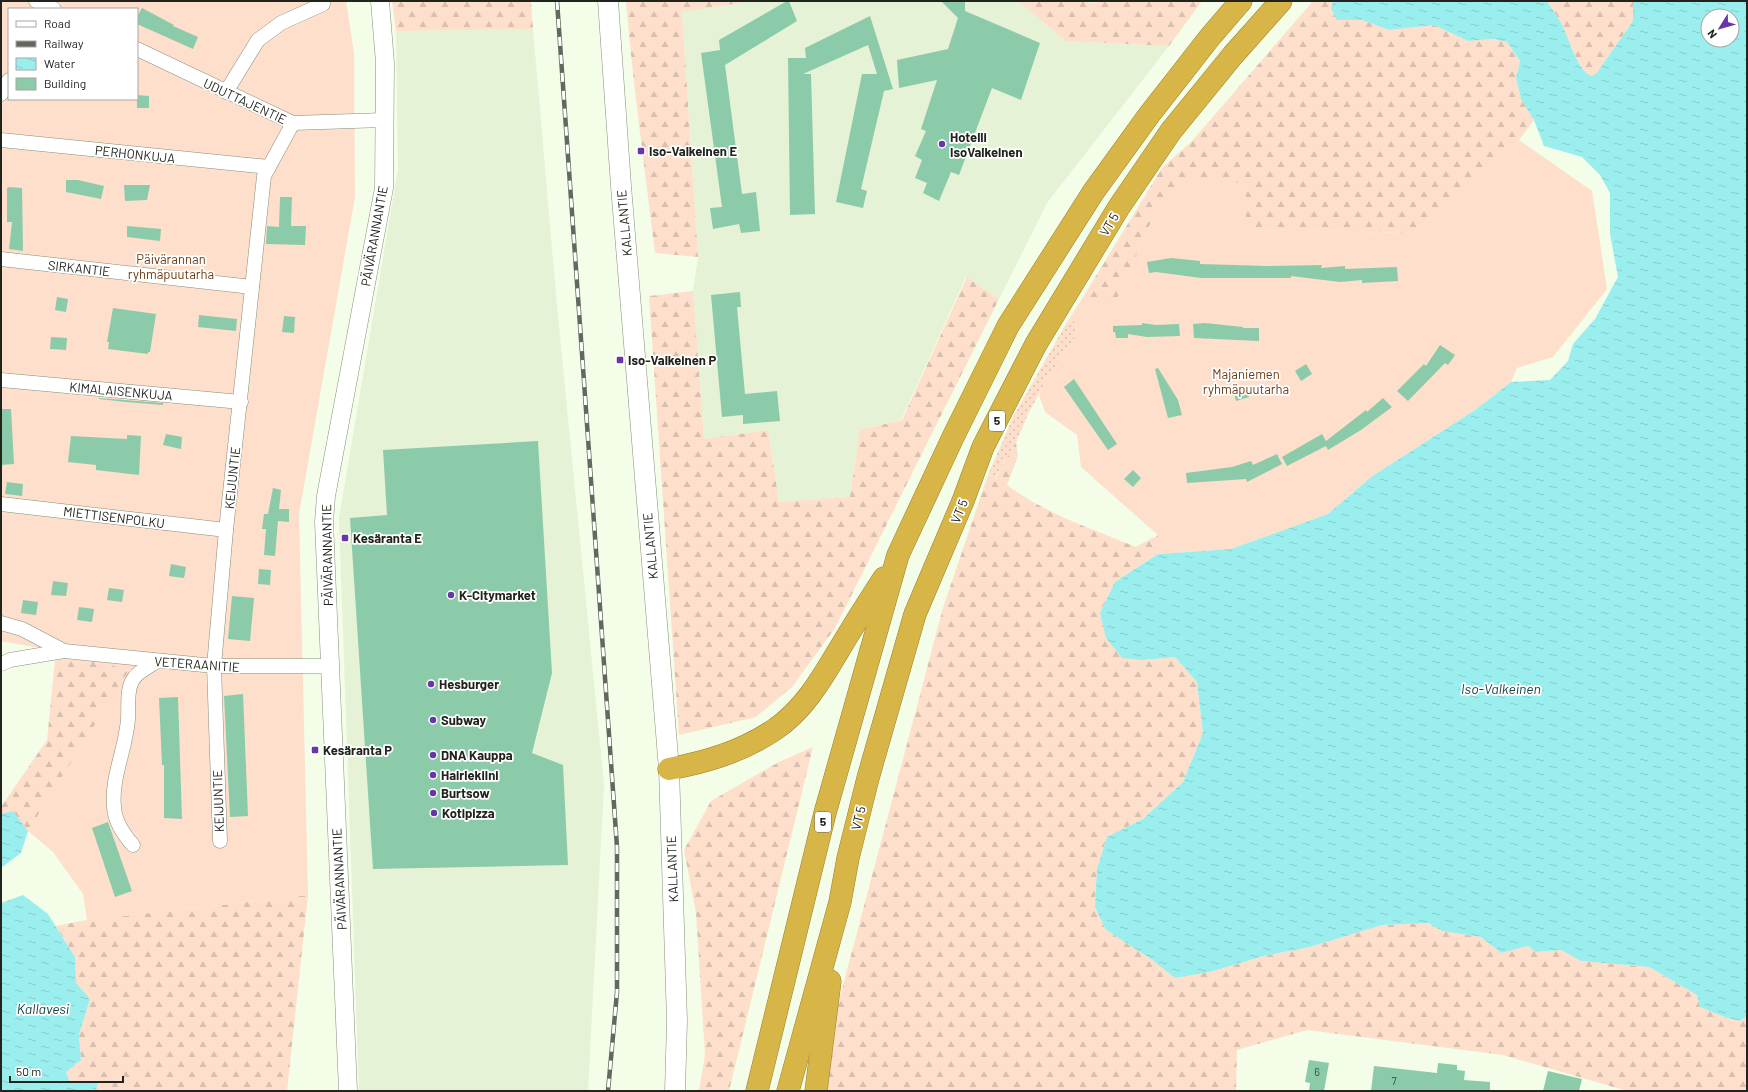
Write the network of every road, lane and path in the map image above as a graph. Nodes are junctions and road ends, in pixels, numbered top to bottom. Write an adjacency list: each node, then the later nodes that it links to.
1 (36, 1): 7 (street)
2 (380, 1): 12 (street, PÄIVÄRANNANTIE)
3 (608, 1): 29 (main road, KALLANTIE)
4 (1241, 1): 22 (highway, 5)
5 (1281, 1): 32 (highway, VT 5 / 5)
6 (323, 4): 10 (street)
7 (52, 8)
8 (138, 49): 10 (street, UDUTTAJENTIE)
9 (8, 82): 11 (street)
10 (226, 92): 13 (street, UDUTTAJENTIE)
11 (1, 94)
12 (384, 120): 13 (street, UDUTTAJENTIE); 28 (street, PÄIVÄRANNANTIE)
13 (293, 123): 15 (street, KEIJUNTIE)
14 (1, 140): 15 (street, PERHONKUJA)
15 (269, 167): 17 (street, KEIJUNTIE)
16 (1, 259): 17 (street, SIRKANTIE)
17 (252, 287): 19 (street, KEIJUNTIE)
18 (1, 380): 19 (street, KIMALAISENKUJA)
19 (241, 402): 21 (street, KEIJUNTIE)
20 (1, 504): 21 (street, MIETTISENPOLKU)
21 (226, 530): 27 (street, KEIJUNTIE)
22 (898, 555): 29 (highway); 35 (highway, 5)
23 (1, 623): 24 (street, VETERAANITIE)
24 (64, 651): 25 (street, VETERAANITIE); 26 (street, VETERAANITIE)
25 (157, 661): 27 (street, VETERAANITIE); 31 (street)
26 (1, 664)
27 (214, 666): 28 (street, VETERAANITIE); 30 (street, KEIJUNTIE)
28 (330, 666): 33 (street, PÄIVÄRANNANTIE)
29 (669, 769): 34 (main road, KALLANTIE)
30 (220, 841)
31 (133, 844)
32 (840, 902): 36 (highway, VT 5 / 5); 37 (highway)
33 (348, 1091)
34 (675, 1091)
35 (757, 1091)
36 (788, 1091)
37 (816, 1091)

